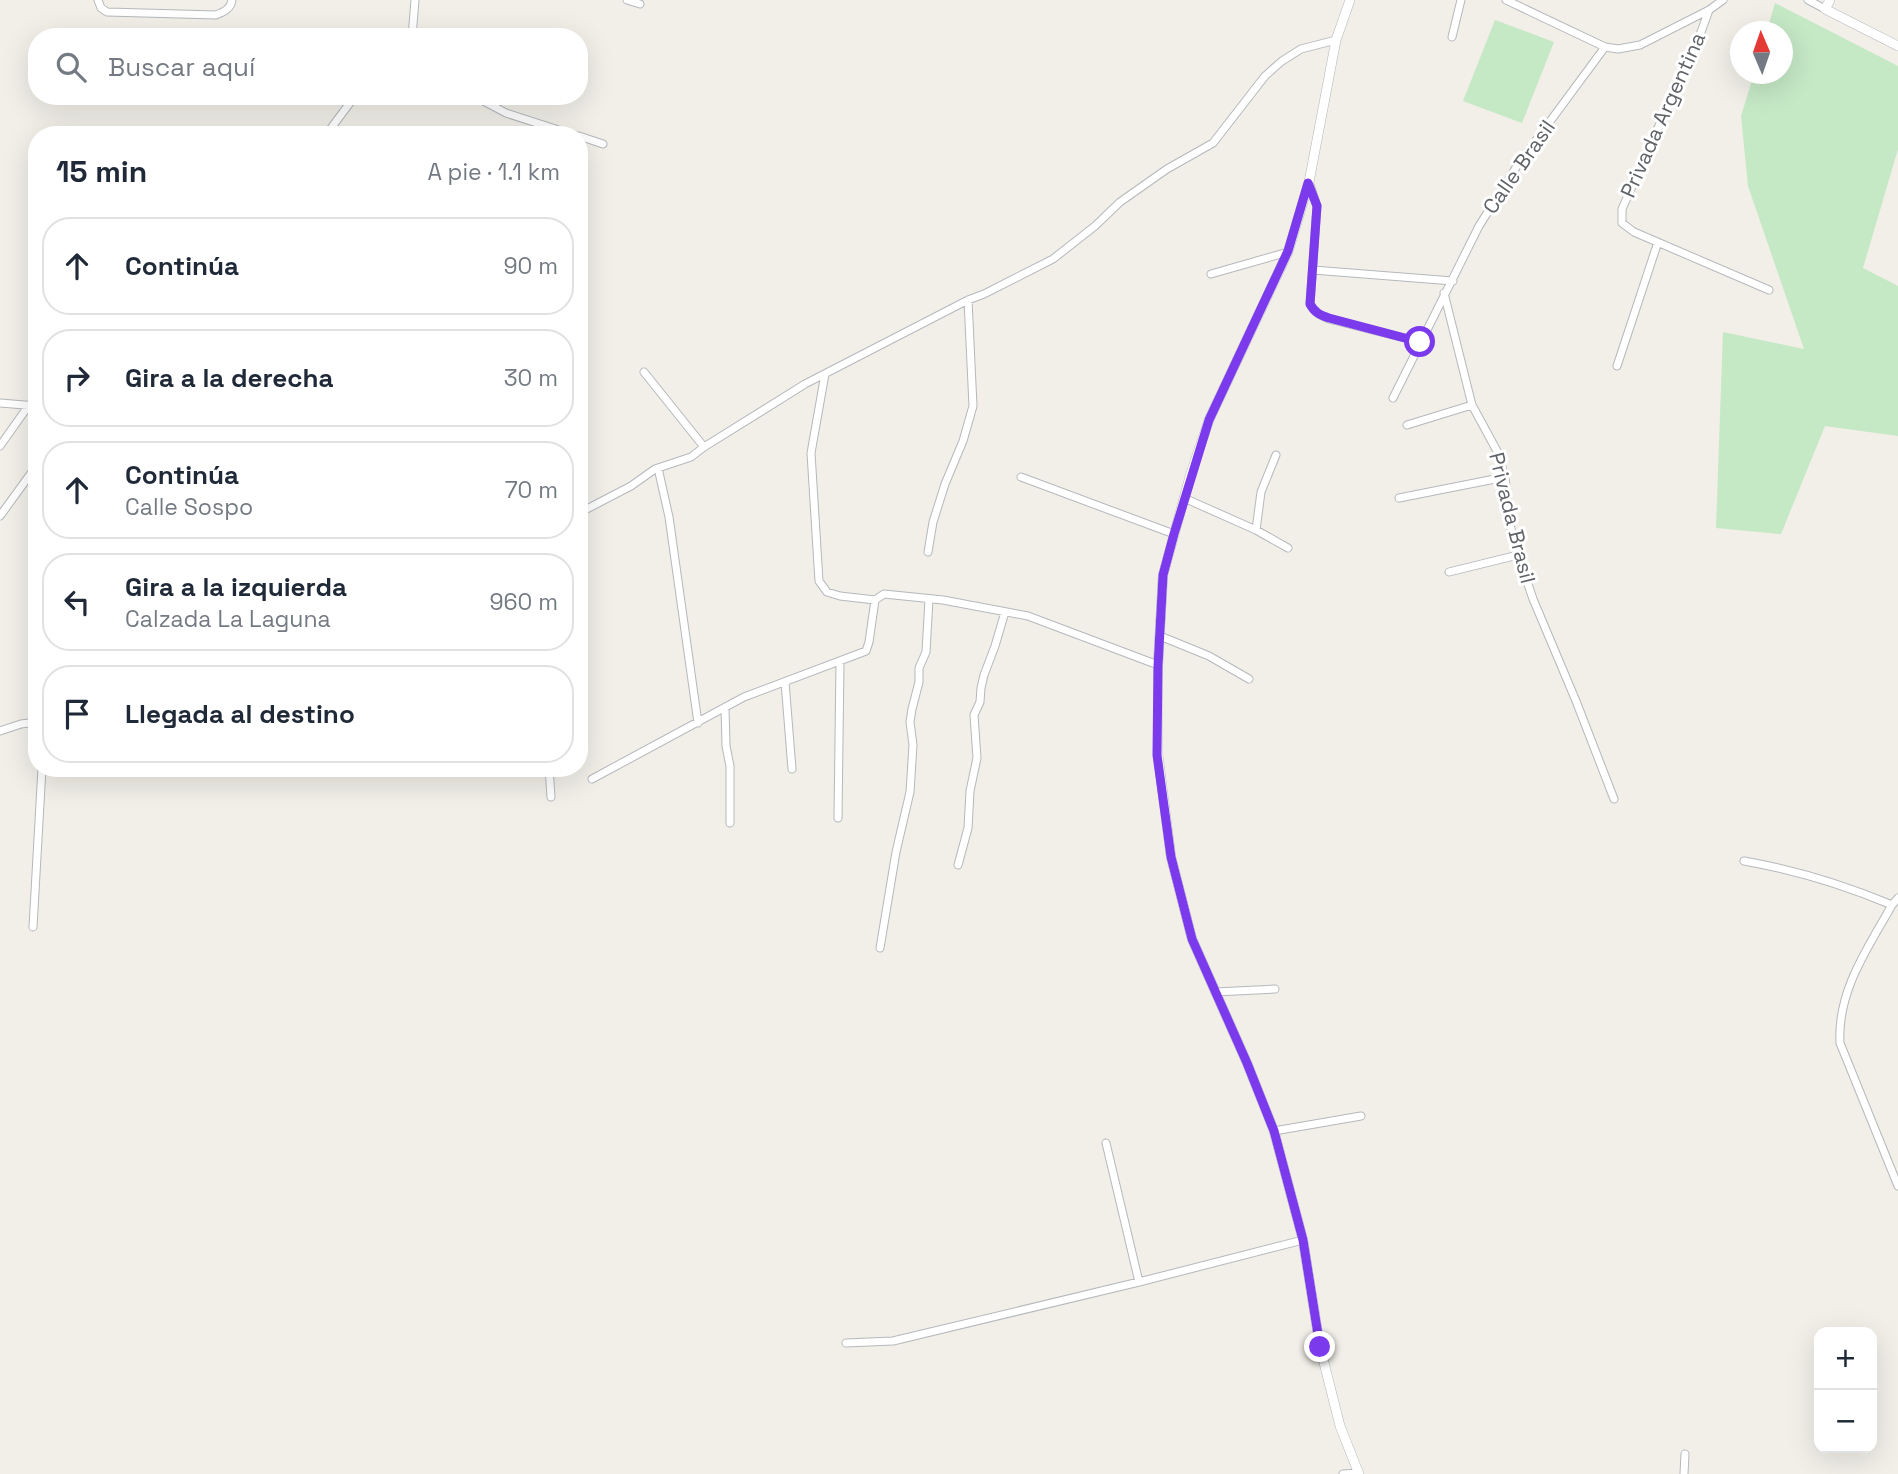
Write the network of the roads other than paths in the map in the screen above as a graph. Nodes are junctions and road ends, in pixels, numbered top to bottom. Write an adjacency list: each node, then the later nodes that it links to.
1 (98, 0): 2 (street)
2 (232, 0)
3 (415, 0): 13 (street)
4 (627, 0): 10 (street)
5 (1350, 0): 15 (street)
6 (1461, 0): 14 (street)
7 (1506, 0): 17 (street)
8 (1723, 0): 12 (street)
9 (1808, 0): 11 (street)
10 (640, 4)
11 (1828, 4): 16 (street)
12 (1709, 10): 17 (street); 25 (street, Privada Argentina)
13 (413, 28)
14 (1452, 37)
15 (1336, 40): 24 (street); 32 (street)
16 (1898, 46)
17 (1605, 47): 29 (street, Calle Brasil)
18 (348, 105): 20 (street)
19 (491, 105): 21 (street)
20 (333, 126)
21 (546, 126)
22 (588, 139): 23 (street)
23 (603, 144)
24 (1308, 183): 26 (street); 27 (street)
25 (1658, 242): 30 (street); 34 (street)
26 (1288, 251): 28 (street); 50 (street)
27 (1313, 270): 29 (street); 33 (street)
28 (1211, 274)
29 (1453, 281): 31 (street, Calle Brasil)
30 (1769, 290)
31 (1444, 293): 33 (street, Calle Brasil); 40 (street, Privada Brasil)
32 (968, 300): 36 (street); 57 (street)
33 (1420, 342): 37 (street, Calle Brasil)
34 (1617, 366)
35 (644, 372): 44 (street)
36 (825, 374): 44 (street); 61 (street)
37 (1393, 398)
38 (0, 403): 39 (street)
39 (28, 405)
40 (1472, 405): 42 (street); 49 (street, Privada Brasil)
41 (28, 411): 43 (street)
42 (1407, 425)
43 (0, 446)
44 (704, 447): 46 (street)
45 (1276, 455): 54 (street)
46 (658, 468): 52 (street); 70 (street)
47 (28, 477): 53 (street)
48 (1021, 477): 55 (street)
49 (1505, 477): 51 (street); 58 (street, Privada Brasil)
50 (1184, 498): 54 (street); 55 (street)
51 (1399, 498)
52 (588, 508)
53 (0, 516)
54 (1256, 530): 56 (street)
55 (1174, 534): 63 (street)
56 (1288, 548)
57 (928, 552)
58 (1518, 555): 59 (street); 77 (street, Privada Brasil)
59 (1449, 572)
60 (929, 599): 61 (street); 62 (street); 85 (street)
61 (875, 600): 64 (street)
62 (1005, 612): 65 (street); 81 (street)
63 (1160, 636): 65 (street); 66 (street)
64 (840, 662): 67 (street); 78 (street)
65 (1158, 666): 87 (street)
66 (1249, 679)
67 (785, 682): 68 (street); 72 (street)
68 (725, 708): 70 (street); 79 (street)
69 (28, 723): 71 (street)
70 (698, 723): 75 (street)
71 (0, 731)
72 (792, 769)
73 (42, 777): 84 (street)
74 (550, 777): 76 (street)
75 (592, 779)
76 (551, 797)
77 (1614, 799)
78 (838, 818)
79 (730, 823)
80 (1744, 861): 83 (street)
81 (958, 865)
82 (1898, 898): 83 (street)
83 (1892, 905): 91 (street)
84 (33, 927)
85 (880, 948)
86 (1275, 989): 87 (street)
87 (1215, 992): 89 (street)
88 (1362, 1116): 89 (street)
89 (1274, 1131): 92 (street)
90 (1106, 1143): 93 (street)
91 (1898, 1186)
92 (1303, 1240): 93 (street); 97 (street)
93 (1139, 1282): 94 (street)
94 (846, 1343)
95 (1685, 1454): 98 (street)
96 (1343, 1474): 97 (street)
97 (1359, 1474)
98 (1684, 1474)

